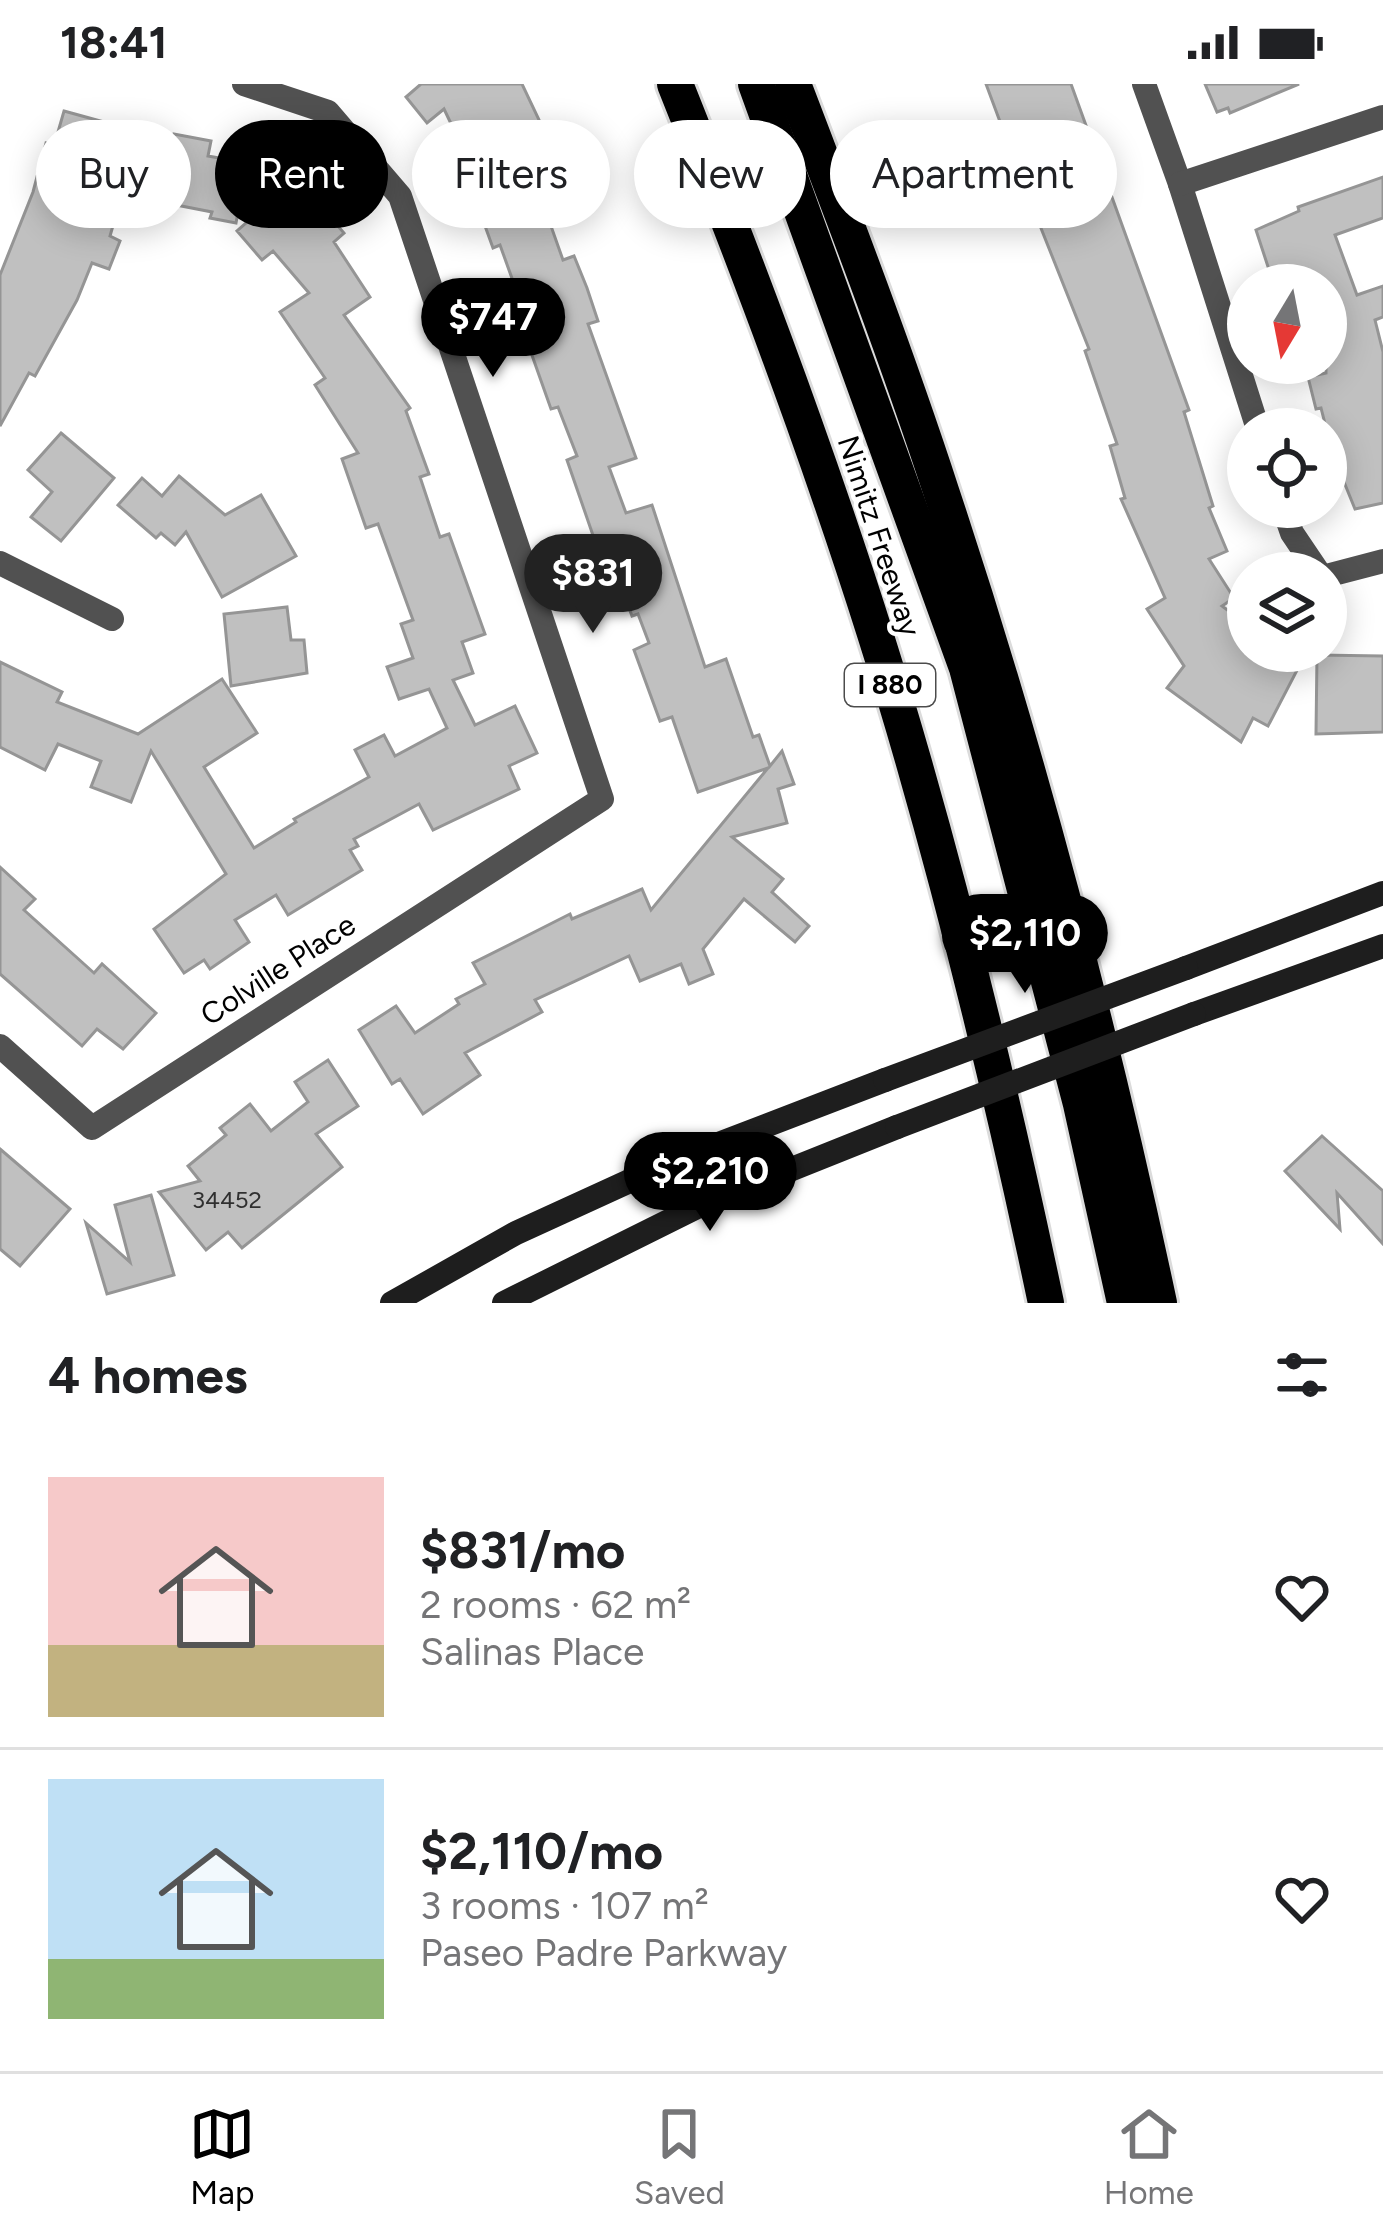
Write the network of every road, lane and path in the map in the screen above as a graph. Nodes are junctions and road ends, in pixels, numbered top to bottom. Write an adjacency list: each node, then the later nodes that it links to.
1 (244, 84): 15 (street, Colville Place)
2 (675, 84): 18 (highway, Nimitz Freeway / I 880)
3 (756, 84): 19 (highway, I 880)
4 (793, 84): 20 (highway)
5 (1144, 84): 7 (street)
6 (1383, 117): 7 (street)
7 (1180, 184): 8 (street)
8 (1251, 408)
9 (1383, 561): 11 (street)
10 (0, 563): 12 (street)
11 (1347, 569)
12 (112, 619)
13 (1383, 893): 16 (main road, bridge)
14 (1383, 946): 17 (main road, bridge)
15 (0, 1046)
16 (392, 1303)
17 (505, 1303)
18 (1046, 1303)
19 (1125, 1303)
20 (1159, 1303)

